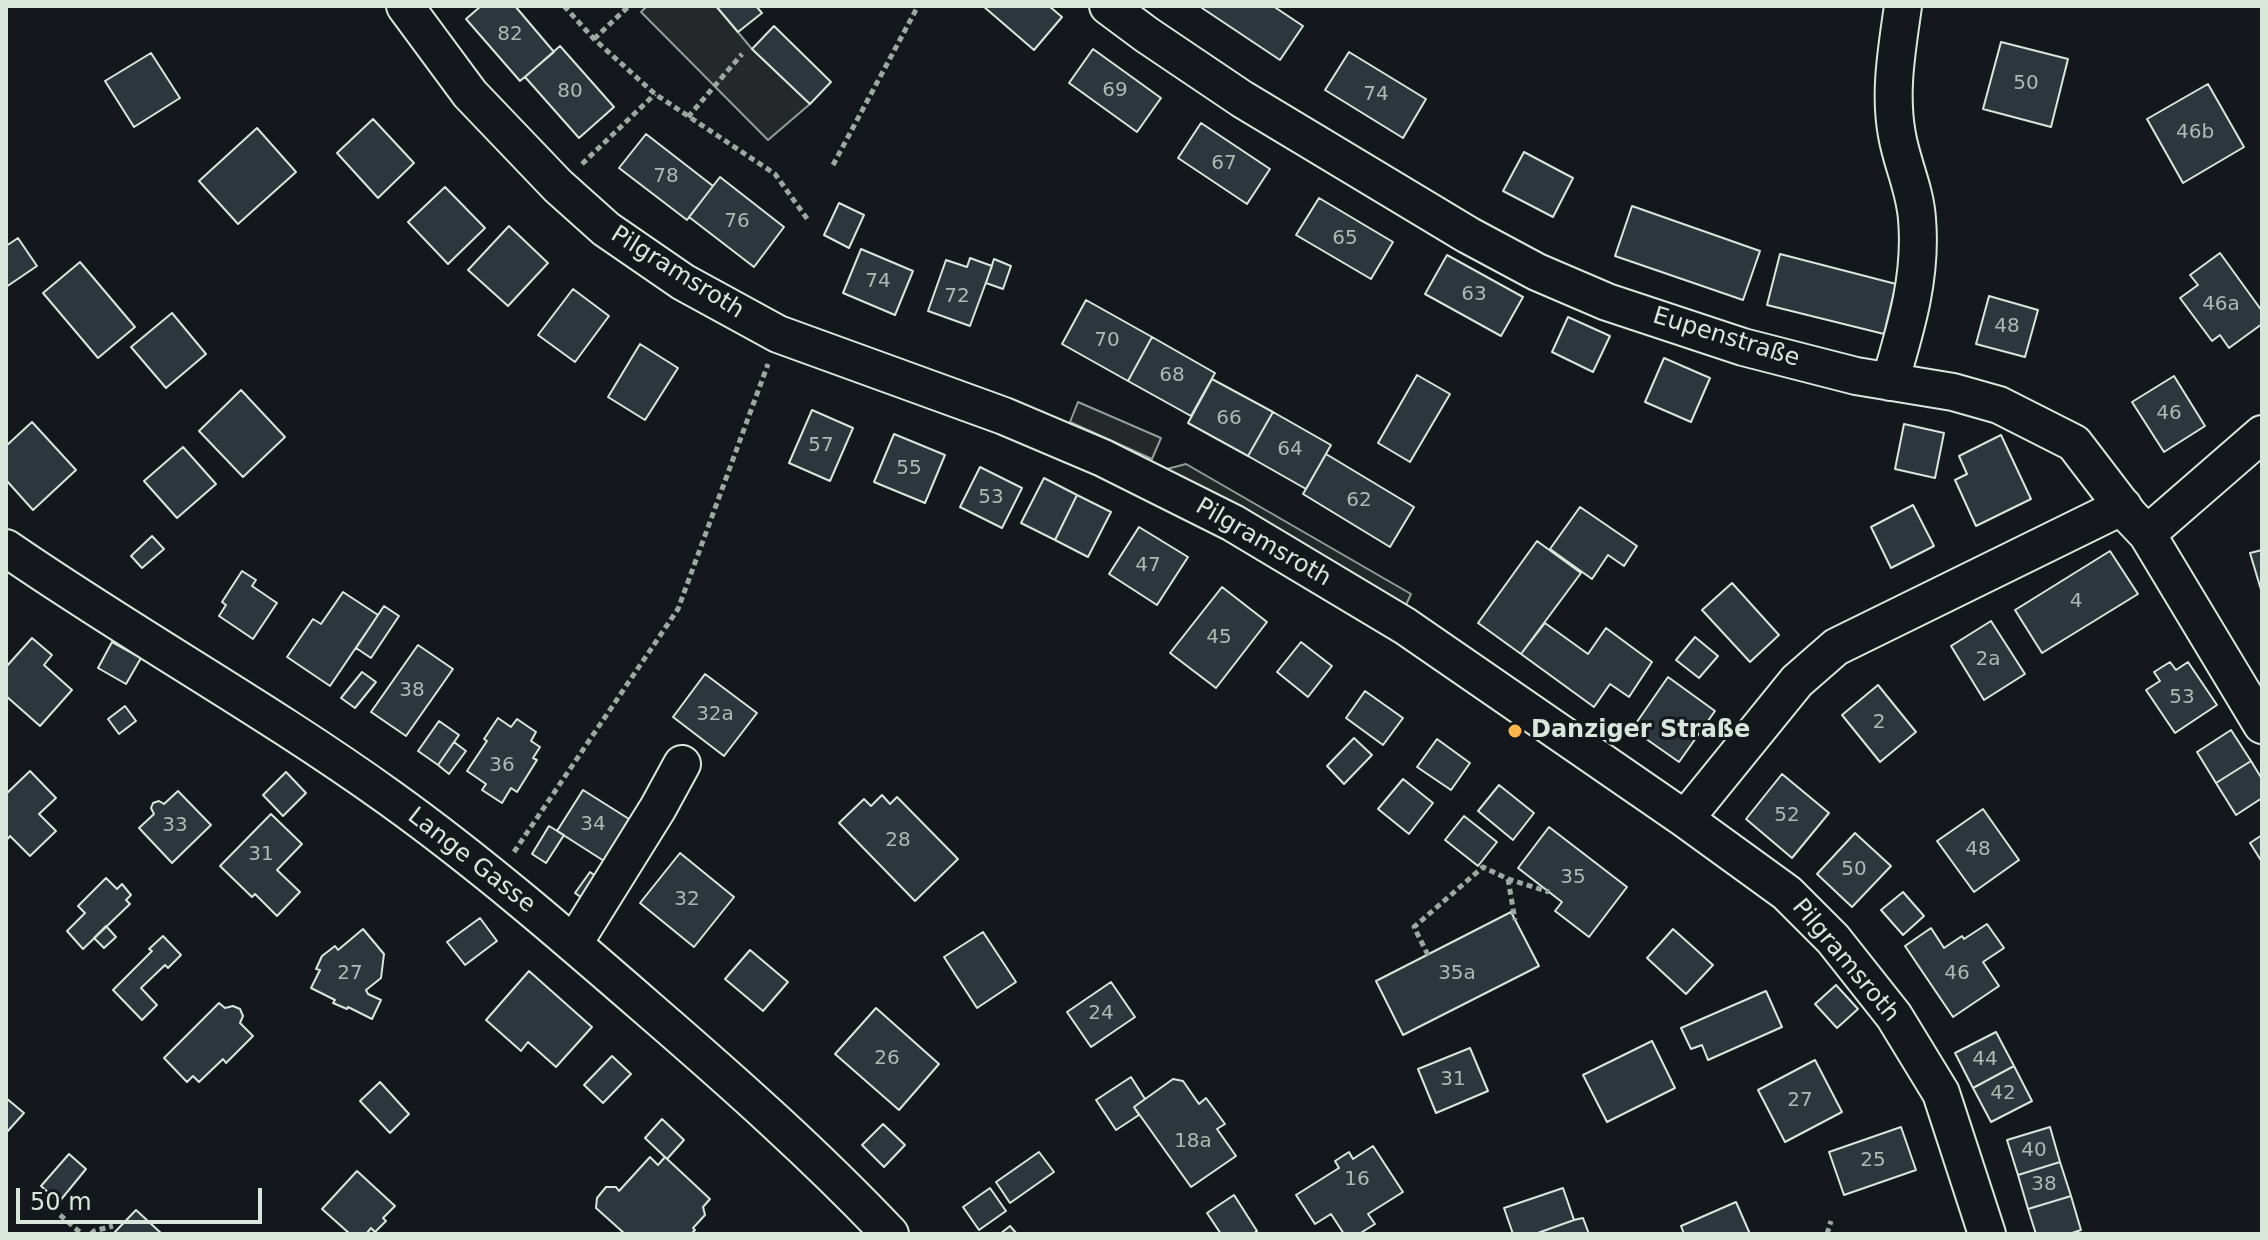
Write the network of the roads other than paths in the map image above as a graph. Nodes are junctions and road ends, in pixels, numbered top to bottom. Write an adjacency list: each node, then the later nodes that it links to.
1 (405, 6): 11 (street, Pilgramsroth)
2 (1108, 6): 4 (street, Eupenstraße)
3 (1903, 6): 4 (street)
4 (1890, 382): 6 (street, Eupenstraße)
5 (2262, 434): 7 (street)
6 (2123, 506): 7 (street, Eupenstraße); 11 (street)
7 (2147, 534): 9 (street, Eupenstraße)
8 (6, 548): 12 (street, Lange Gasse)
9 (2262, 725)
10 (682, 764): 12 (street)
11 (1685, 819): 14 (street, Pilgramsroth)
12 (574, 943): 13 (street, Lange Gasse)
13 (890, 1234)
14 (1987, 1234)

